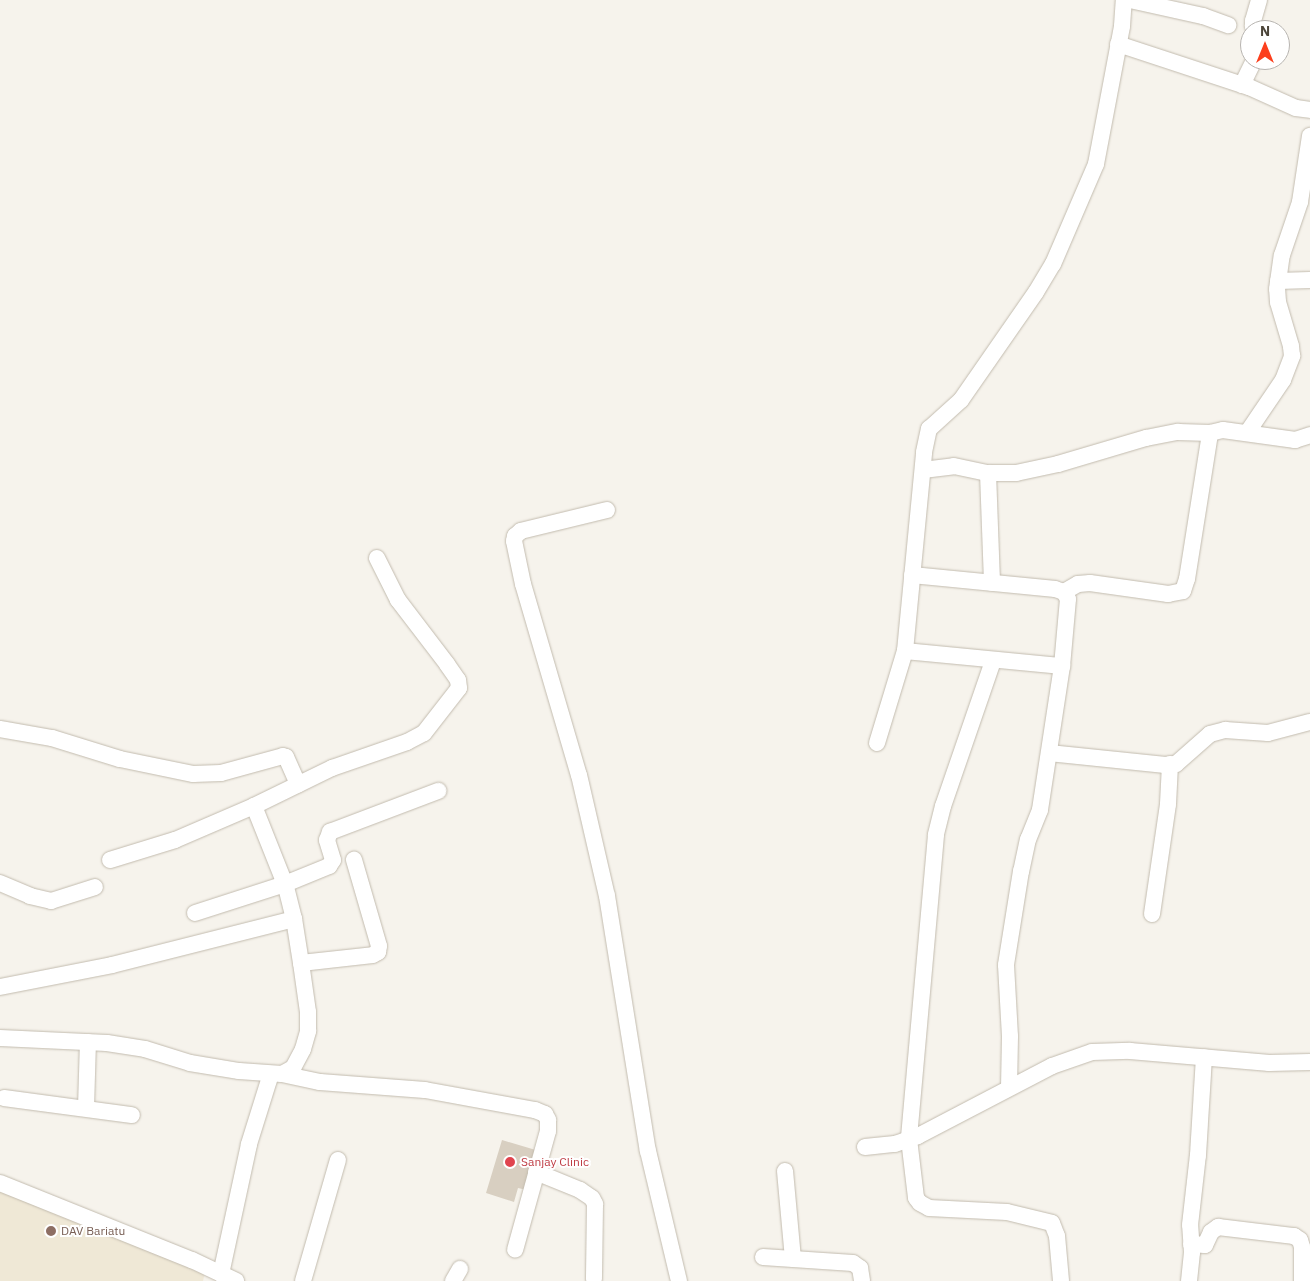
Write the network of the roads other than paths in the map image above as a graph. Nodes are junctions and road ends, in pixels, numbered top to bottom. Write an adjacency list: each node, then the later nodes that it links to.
1 (1124, 0): 6 (street)
2 (1130, 0): 5 (street)
3 (1259, 0): 4 (street)
4 (1253, 20)
5 (1228, 25)
6 (1118, 44): 8 (street); 17 (street)
7 (1249, 70): 8 (street)
8 (1242, 85): 9 (street)
9 (1310, 110)
10 (1310, 136): 11 (street)
11 (1305, 202): 13 (street)
12 (1310, 280): 13 (street)
13 (1278, 281): 15 (street)
14 (1210, 433): 15 (street); 18 (street); 23 (street)
15 (1247, 433): 16 (street)
16 (1310, 435)
17 (923, 470): 18 (street); 21 (street)
18 (988, 473): 22 (street)
19 (607, 510): 68 (street)
20 (376, 558): 32 (street)
21 (912, 575): 22 (street); 24 (street)
22 (992, 583): 23 (street)
23 (1064, 592): 26 (street)
24 (905, 651): 25 (street); 29 (street)
25 (993, 660): 26 (street); 54 (street)
26 (1062, 666): 30 (street)
27 (1310, 722): 31 (street)
28 (0, 729): 32 (street)
29 (877, 743)
30 (1049, 753): 31 (street); 50 (street)
31 (1170, 764): 41 (street)
32 (298, 784): 34 (street)
33 (438, 791): 38 (street)
34 (254, 806): 35 (street); 38 (street)
35 (110, 860)
36 (354, 860): 43 (street)
37 (0, 883): 39 (street)
38 (285, 884): 40 (street); 42 (street)
39 (95, 887)
40 (195, 913)
41 (1152, 914)
42 (294, 919): 43 (street); 44 (street)
43 (301, 963): 49 (street)
44 (0, 987)
45 (0, 1038): 46 (street)
46 (88, 1042): 49 (street); 52 (street)
47 (1204, 1058): 48 (street); 50 (street); 60 (street)
48 (1310, 1062)
49 (277, 1074): 58 (street); 64 (street)
50 (1009, 1088): 54 (street)
51 (4, 1098): 52 (street)
52 (86, 1108): 53 (street)
53 (132, 1115)
54 (909, 1140): 55 (street); 70 (street)
55 (865, 1147)
56 (338, 1160): 67 (street)
57 (785, 1171): 63 (street)
58 (536, 1172): 61 (street); 65 (street)
59 (0, 1183): 64 (street)
60 (1191, 1244): 71 (street); 72 (street)
61 (515, 1250)
62 (763, 1257): 63 (street)
63 (792, 1259): 69 (street)
64 (221, 1274): 66 (street)
65 (594, 1279)
66 (236, 1281)
67 (303, 1281)
68 (679, 1281)
69 (862, 1281)
70 (1061, 1281)
71 (1189, 1281)
72 (1302, 1281)

